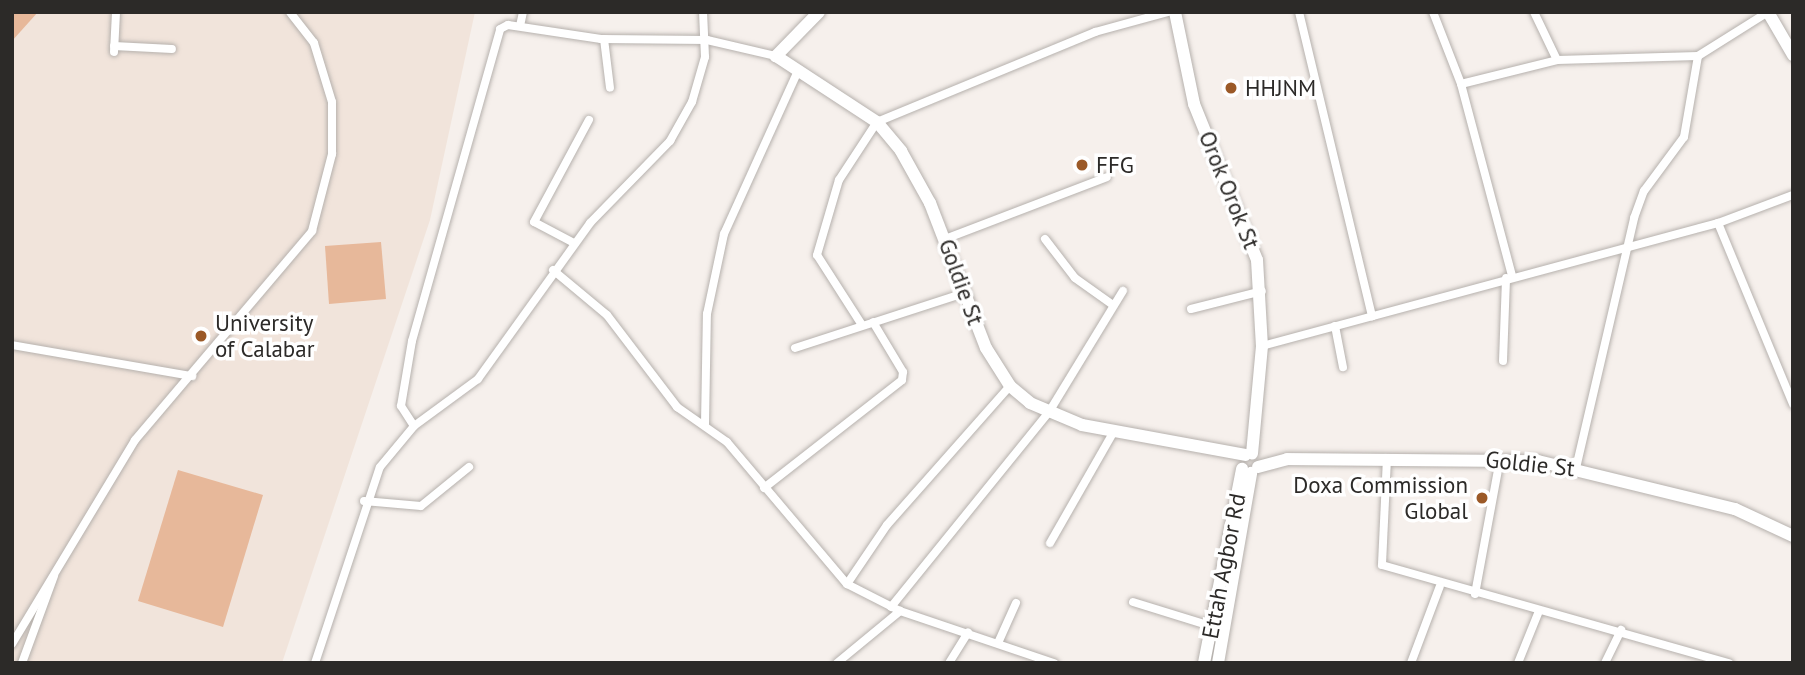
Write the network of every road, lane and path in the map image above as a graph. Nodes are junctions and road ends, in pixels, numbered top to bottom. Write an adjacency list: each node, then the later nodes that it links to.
1 (116, 12): 15 (street)
2 (290, 12): 48 (street)
3 (523, 12): 12 (street)
4 (703, 12): 14 (street)
5 (819, 12): 17 (street)
6 (1168, 12): 24 (street)
7 (1175, 12): 34 (street, Orok Orok St)
8 (1299, 12): 39 (street)
9 (1433, 12): 21 (street)
10 (1534, 12): 19 (street)
11 (1768, 12): 16 (street); 18 (street)
12 (520, 26): 13 (street); 53 (street)
13 (604, 39): 14 (street); 22 (street)
14 (707, 40): 17 (street); 30 (street)
15 (172, 49)
16 (1793, 55)
17 (776, 56): 20 (street, Goldie St)
18 (1698, 56): 19 (street); 31 (street)
19 (1557, 60): 21 (street)
20 (799, 69): 24 (street, Goldie St); 52 (street)
21 (1461, 84): 33 (street)
22 (610, 88)
23 (589, 120): 30 (street)
24 (877, 122): 28 (street, Goldie St); 41 (street)
25 (1107, 177): 28 (street)
26 (1793, 195): 27 (street)
27 (1718, 223): 31 (street); 50 (street)
28 (945, 239): 36 (street, Goldie St)
29 (1045, 239): 37 (street)
30 (575, 243): 32 (street)
31 (1628, 248): 33 (street); 59 (street)
32 (553, 270): 52 (street); 53 (street)
33 (1509, 277): 39 (street); 46 (street)
34 (1262, 290): 38 (street); 44 (street, Orok Orok St)
35 (1123, 291): 37 (street)
36 (964, 293): 40 (street); 49 (street, Goldie St)
37 (1113, 305): 51 (street)
38 (1191, 309)
39 (1371, 316): 42 (street)
40 (873, 322): 41 (street); 60 (street)
41 (862, 325): 45 (street)
42 (1335, 326): 44 (street); 47 (street)
43 (12, 345): 48 (street)
44 (1262, 346): 57 (street, Orok Orok St)
45 (794, 348)
46 (1503, 361)
47 (1343, 367)
48 (192, 376): 64 (street)
49 (1010, 387): 51 (street, Goldie St); 65 (street)
50 (1793, 404)
51 (1049, 412): 54 (street, Goldie St); 70 (street)
52 (705, 424): 60 (street)
53 (414, 426): 61 (street)
54 (1113, 433): 57 (street, Goldie St); 63 (street)
55 (1387, 458): 56 (street, Goldie St); 57 (street, Goldie St); 66 (street)
56 (1500, 458): 59 (street, Goldie St); 67 (street)
57 (1249, 463): 73 (street, Ettah Agbor Rd); 84 (street, Ettah Agbor Rd)
58 (469, 467): 61 (street)
59 (1576, 468): 62 (street, Goldie St)
60 (764, 488): 65 (street)
61 (364, 500): 79 (street)
62 (1793, 536)
63 (1050, 543)
64 (56, 570): 77 (street); 78 (street)
65 (847, 584): 70 (street)
66 (1440, 586): 67 (street); 85 (street)
67 (1475, 594): 72 (street)
68 (1133, 602): 73 (street)
69 (1016, 603): 76 (street)
70 (891, 607): 71 (street)
71 (900, 611): 75 (street); 80 (street)
72 (1539, 611): 74 (street); 86 (street)
73 (1214, 627): 83 (street, Ettah Agbor Rd)
74 (1621, 630): 87 (street); 88 (street)
75 (968, 633): 76 (street); 81 (street)
76 (998, 643): 82 (street)
77 (12, 644)
78 (23, 662)
79 (315, 663)
80 (836, 663)
81 (950, 663)
82 (1054, 663)
83 (1204, 663)
84 (1218, 663)
85 (1411, 663)
86 (1518, 663)
87 (1605, 663)
88 (1729, 663)

